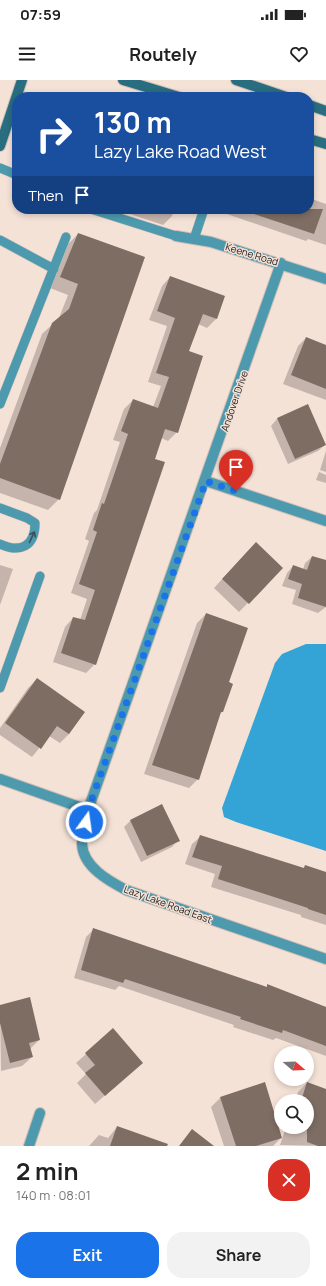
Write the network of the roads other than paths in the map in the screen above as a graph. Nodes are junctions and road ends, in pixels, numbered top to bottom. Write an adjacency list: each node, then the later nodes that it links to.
1 (22, 80): 4 (main road)
2 (123, 80): 5 (main road)
3 (236, 80): 6 (main road)
4 (18, 92)
5 (163, 92)
6 (271, 92)
7 (314, 107): 9 (main road)
8 (12, 110): 12 (main road)
9 (326, 111)
10 (314, 140): 11 (main road)
11 (326, 144)
12 (0, 146)
13 (0, 168): 14 (lane)
14 (12, 174)
15 (107, 214): 17 (lane)
16 (202, 214): 19 (lane)
17 (176, 236): 19 (street, Keene Road)
18 (66, 237): 22 (lane)
19 (194, 239): 21 (street, Keene Road)
20 (0, 240): 22 (lane)
21 (282, 263): 23 (street, Keene Road); 25 (street, Andover Drive)
22 (54, 269): 24 (lane)
23 (326, 279)
24 (0, 404)
25 (206, 481): 27 (street); 32 (street, Andover Drive)
26 (0, 508): 28 (lane, one-way to 26)
27 (326, 521)
28 (0, 544)
29 (40, 576): 30 (lane)
30 (0, 688)
31 (0, 780): 32 (street)
32 (88, 810): 33 (street, Lazy Lake Road East)
33 (326, 959)
34 (40, 1113): 35 (street)
35 (29, 1146)

